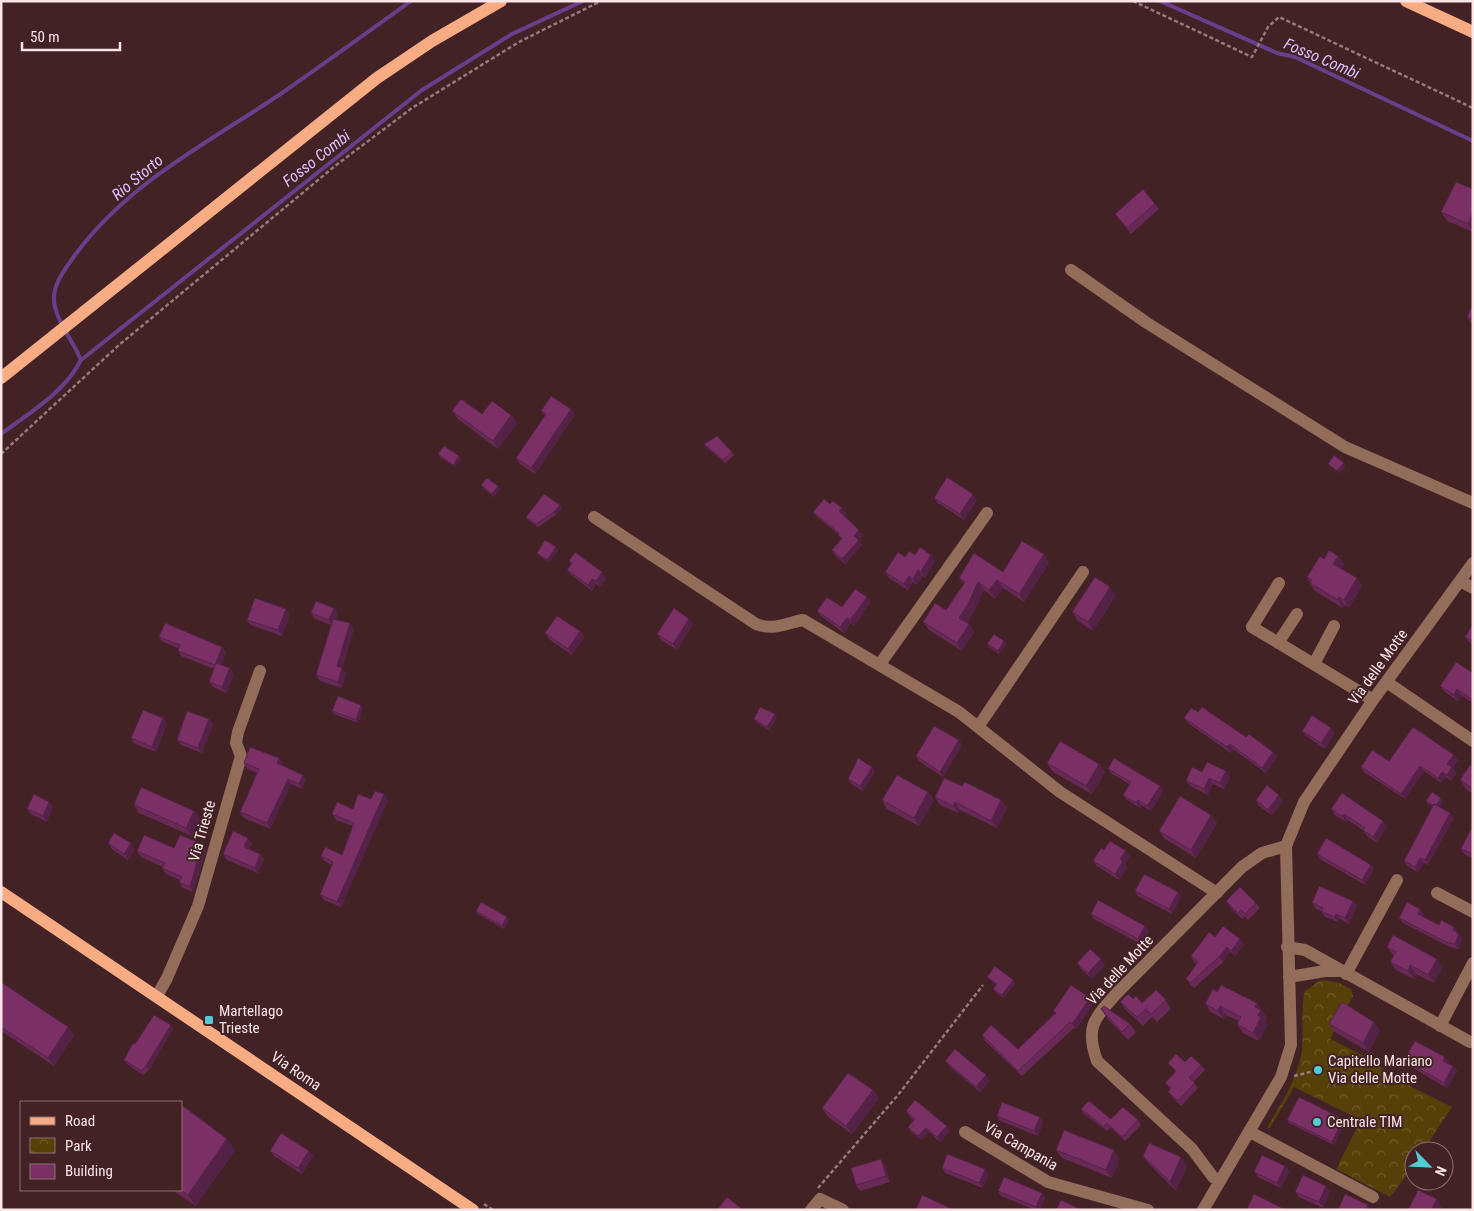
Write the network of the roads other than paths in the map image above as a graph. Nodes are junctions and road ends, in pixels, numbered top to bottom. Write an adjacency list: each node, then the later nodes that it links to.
1 (501, 1): 5 (main road)
2 (1406, 1): 3 (main road)
3 (1473, 32)
4 (1071, 270): 6 (street)
5 (1, 378)
6 (1473, 503)
7 (987, 513): 17 (street)
8 (594, 517): 17 (street)
9 (1473, 563): 11 (street, Via delle Motte)
10 (1082, 572): 22 (street)
11 (1460, 581): 13 (street); 20 (street, Via delle Motte)
12 (1279, 584): 16 (street)
13 (1473, 588)
14 (1297, 614): 16 (street)
15 (1334, 626): 18 (street)
16 (1278, 643): 18 (street)
17 (880, 664): 22 (street)
18 (1314, 664): 21 (street)
19 (260, 671): 34 (street, Via Trieste)
20 (1388, 683): 21 (street, Via delle Motte); 23 (street)
21 (1373, 700): 24 (street, Via delle Motte)
22 (978, 727): 27 (street)
23 (1473, 741)
24 (1286, 846): 27 (street, Via delle Motte); 30 (street, Via delle Motte)
25 (1397, 880): 32 (street)
26 (1, 892): 34 (main road, Via Roma)
27 (1217, 893): 39 (street, Via delle Motte)
28 (1437, 893): 29 (street)
29 (1473, 912)
30 (1287, 947): 32 (street); 33 (street, Via delle Motte)
31 (1473, 963): 35 (street)
32 (1344, 973): 33 (street); 35 (street)
33 (1289, 977): 38 (street, Via delle Motte)
34 (156, 996): 41 (main road, Via Roma)
35 (1440, 1026): 36 (street)
36 (1470, 1042)
37 (965, 1132): 44 (street, Via Campania)
38 (1250, 1132): 39 (street, Via delle Motte); 40 (street)
39 (1219, 1181): 45 (street, Via delle Motte)
40 (1373, 1197)
41 (473, 1210)
42 (811, 1210): 43 (street)
43 (843, 1210)
44 (1148, 1210)
45 (1203, 1210)

